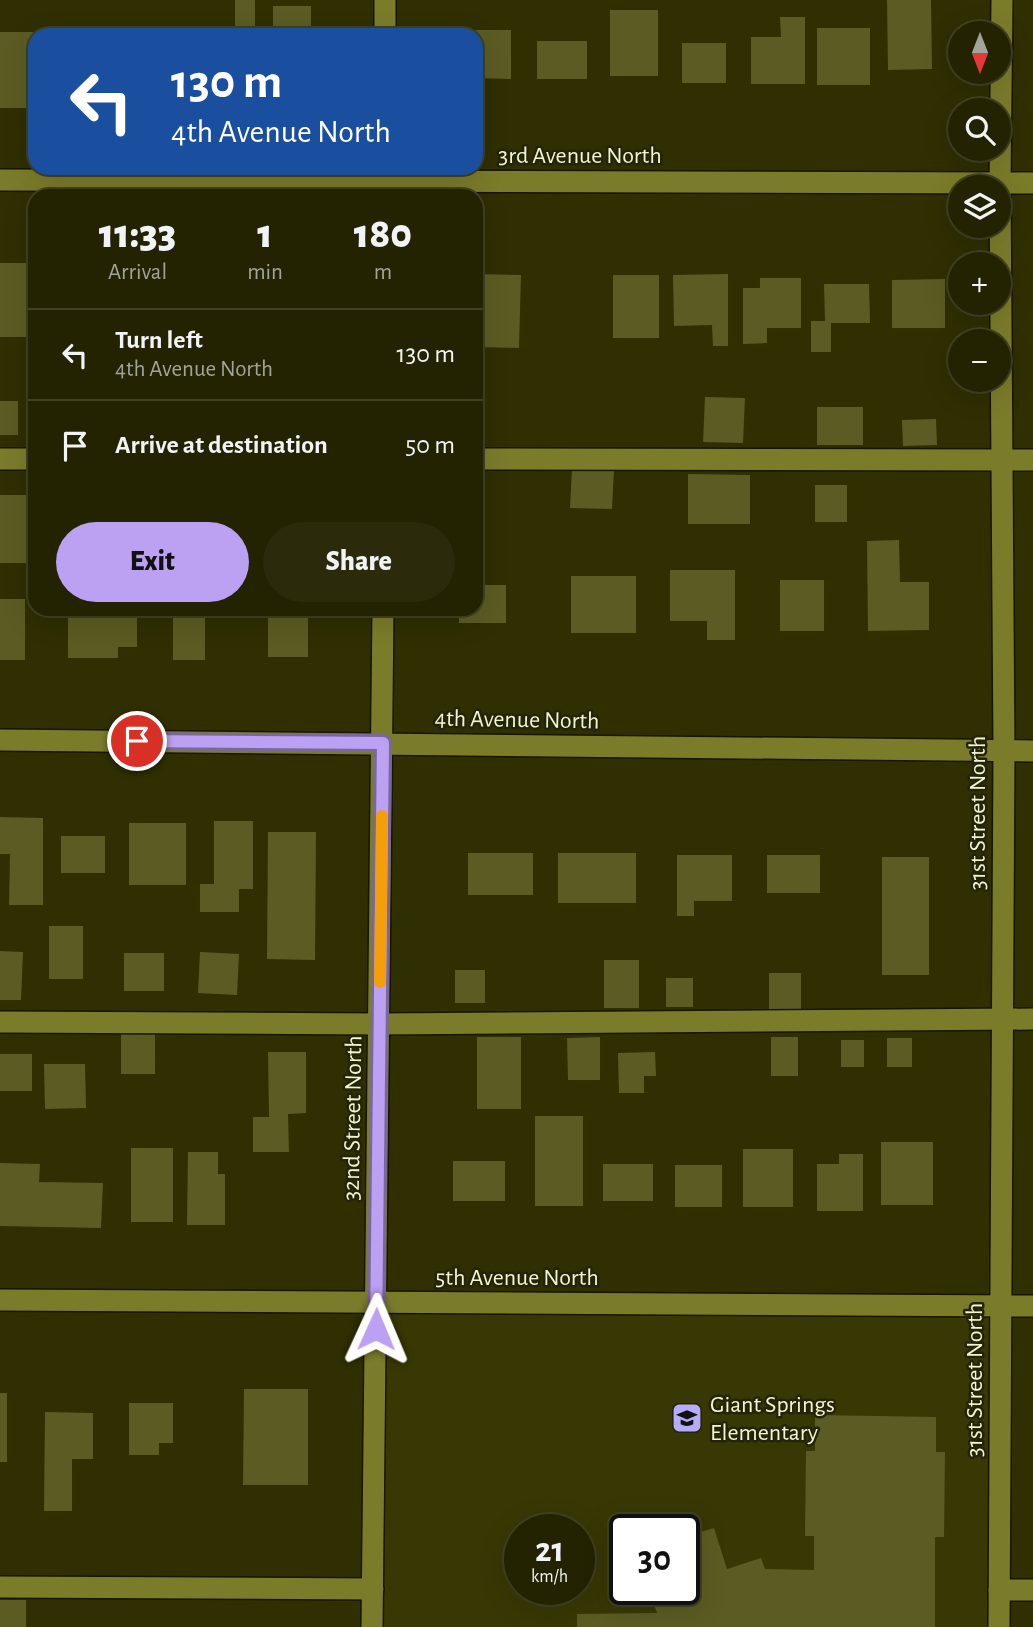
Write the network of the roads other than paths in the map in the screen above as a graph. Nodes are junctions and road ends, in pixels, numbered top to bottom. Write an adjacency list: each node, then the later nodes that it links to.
1 (385, 0): 3 (street)
2 (1002, 0): 4 (street, 31st Street North)
3 (385, 28)
4 (1000, 175)
5 (0, 180): 6 (street, 3rd Avenue North)
6 (384, 182): 7 (street, 3rd Avenue North)
7 (948, 183)
8 (1011, 183): 9 (street, 3rd Avenue North)
9 (1033, 183)
10 (1000, 238): 14 (street, 31st Street North)
11 (0, 459): 12 (street)
12 (28, 459)
13 (483, 459): 14 (street)
14 (1002, 460): 15 (street); 20 (street, 31st Street North)
15 (1033, 460)
16 (383, 616): 18 (street, 32nd Street North)
17 (0, 740): 18 (street, 4th Avenue North)
18 (383, 743): 20 (street, 4th Avenue North); 24 (street, 32nd Street North)
19 (1033, 751): 20 (street, 4th Avenue North)
20 (1004, 752): 21 (street, 31st Street North)
21 (1002, 1018): 22 (street); 24 (street); 27 (street, 31st Street North)
22 (1033, 1019)
23 (0, 1023): 24 (street)
24 (380, 1024): 26 (street, 32nd Street North)
25 (0, 1300): 26 (street, 5th Avenue North)
26 (376, 1303): 27 (street, 5th Avenue North); 30 (street, 32nd Street North)
27 (1001, 1306): 28 (street, 5th Avenue North); 31 (street, 31st Street North)
28 (1033, 1307)
29 (0, 1587): 30 (street)
30 (373, 1589): 33 (street, 32nd Street North)
31 (999, 1590): 32 (street); 34 (street, 31st Street North)
32 (1033, 1590)
33 (372, 1627)
34 (999, 1627)

